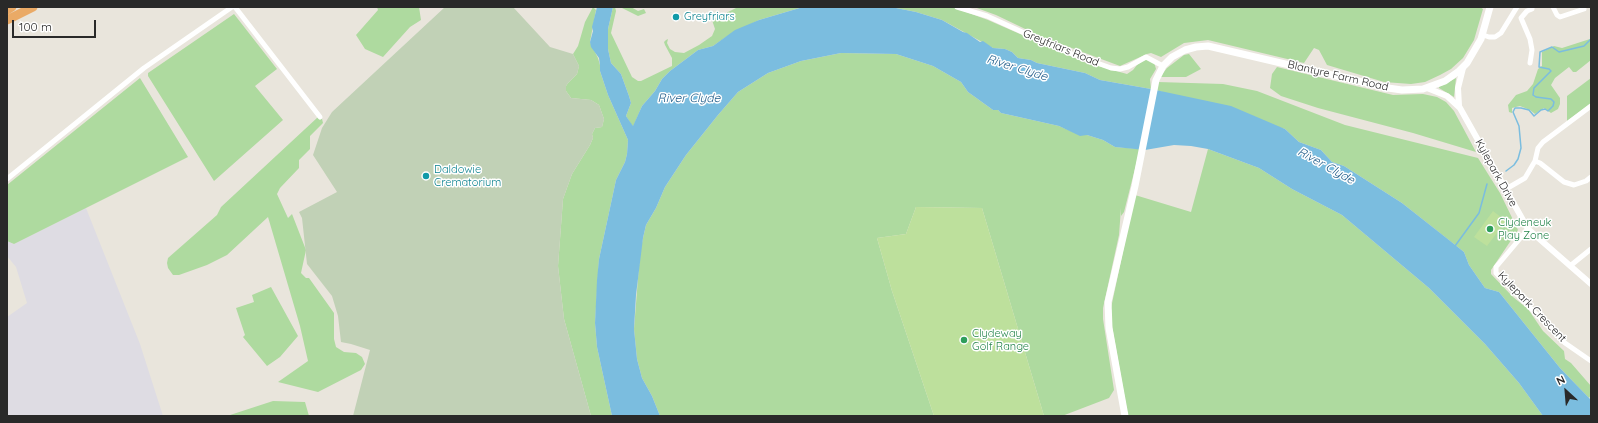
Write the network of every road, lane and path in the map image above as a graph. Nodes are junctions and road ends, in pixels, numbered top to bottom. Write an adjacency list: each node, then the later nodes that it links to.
1 (12, 7): 11 (highway)
2 (22, 7): 12 (highway)
3 (33, 7): 13 (highway)
4 (233, 7): 21 (street); 24 (street)
5 (957, 7): 16 (street, Greyfriars Road)
6 (1490, 7): 14 (main road, Blantyre Farm Road)
7 (1517, 7): 14 (street)
8 (1532, 7): 15 (street)
9 (1553, 7): 10 (street)
10 (1584, 9)
11 (7, 10)
12 (7, 14)
13 (7, 20)
14 (1483, 35): 17 (main road, Blantyre Farm Road)
15 (1530, 63)
16 (1163, 66): 18 (main road, Blantyre Farm Road); 31 (main road, Blantyre Farm Road)
17 (1463, 68): 18 (main road, Blantyre Farm Road); 19 (street, Kylepark Drive)
18 (1427, 88): 19 (street, Kylepark Drive)
19 (1459, 106): 25 (street, Kylepark Drive)
20 (1591, 106): 22 (street)
21 (320, 117)
22 (1535, 162): 23 (street); 25 (street)
23 (1591, 177)
24 (7, 179)
25 (1506, 190): 26 (street, Kylepark Drive)
26 (1528, 229): 28 (street, Kylepark Drive); 30 (street, Kylepark Crescent)
27 (1591, 249): 28 (street)
28 (1570, 266): 29 (street, Kylepark Drive)
29 (1591, 284)
30 (1591, 361)
31 (1125, 416)

